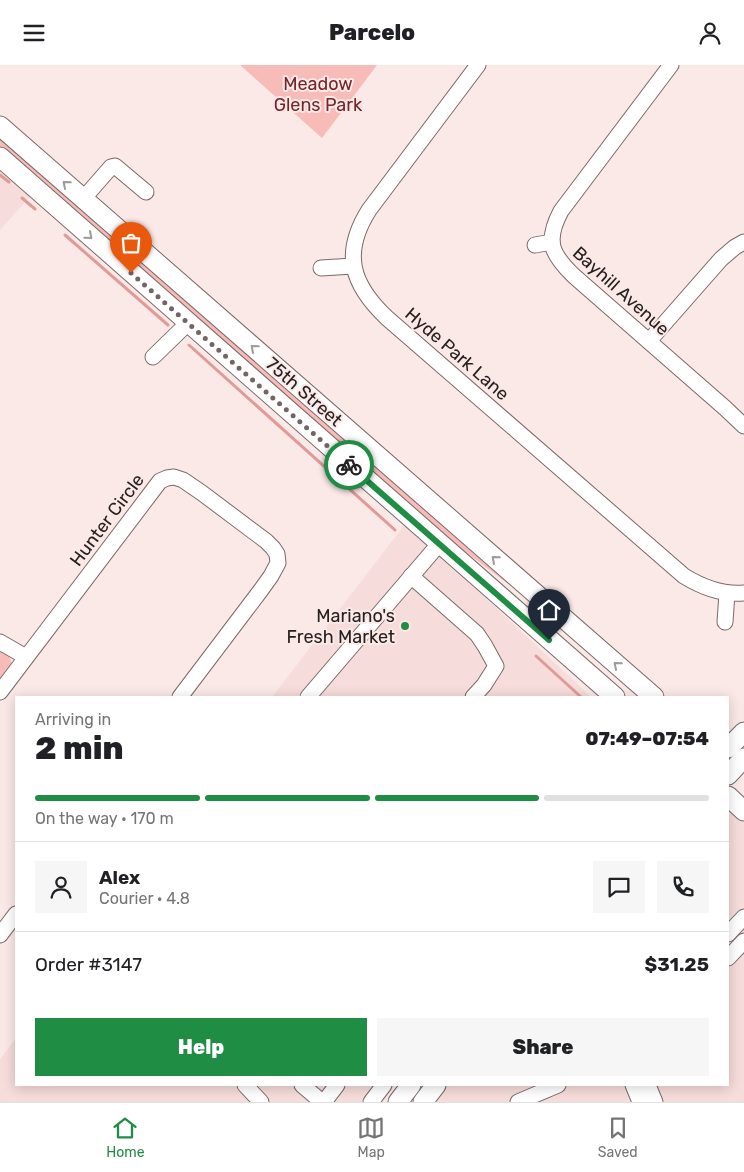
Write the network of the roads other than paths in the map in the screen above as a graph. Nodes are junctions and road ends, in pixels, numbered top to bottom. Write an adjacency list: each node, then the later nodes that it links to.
1 (478, 65): 10 (street, Hyde Park Lane)
2 (671, 65): 7 (street, Bayhill Avenue)
3 (0, 126): 6 (main road, 75th Street, one-way to 3)
4 (0, 157): 12 (main road, 75th Street, one-way to 12)
5 (146, 192): 6 (street)
6 (84, 199): 28 (main road, 75th Street, one-way to 6)
7 (552, 242): 9 (street); 13 (street, Bayhill Avenue)
8 (744, 243): 13 (street)
9 (535, 245)
10 (353, 266): 11 (street); 18 (street, Hyde Park Lane)
11 (321, 268)
12 (188, 323): 14 (street); 16 (main road, 75th Street)
13 (649, 341): 15 (street, Bayhill Avenue)
14 (153, 357)
15 (744, 427)
16 (439, 544): 17 (street); 27 (main road, 75th Street)
17 (411, 576): 25 (street); 26 (street)
18 (727, 593): 19 (street, Hyde Park Lane); 20 (street)
19 (744, 593)
20 (725, 622)
21 (0, 642): 22 (street)
22 (26, 657): 23 (street, Hunter Circle); 24 (street, Hunter Circle)
23 (0, 692)
24 (181, 696)
25 (309, 696)
26 (474, 696)
27 (614, 696)
28 (653, 696)
29 (744, 732): 30 (main road)
30 (729, 748)
31 (729, 797): 32 (main road)
32 (744, 811)
33 (15, 916): 35 (street)
34 (744, 917): 36 (street)
35 (7, 933)
36 (729, 933)
37 (744, 941): 38 (street)
38 (729, 957)
39 (246, 1086): 48 (street)
40 (303, 1086): 49 (street)
41 (336, 1086): 49 (street)
42 (383, 1086): 50 (street)
43 (410, 1086): 51 (main road)
44 (435, 1086): 52 (main road)
45 (556, 1086): 53 (street)
46 (633, 1086): 54 (street)
47 (648, 1086): 55 (street)
48 (261, 1102)
49 (323, 1102)
50 (371, 1102)
51 (398, 1102)
52 (423, 1102)
53 (518, 1102)
54 (640, 1102)
55 (655, 1102)

